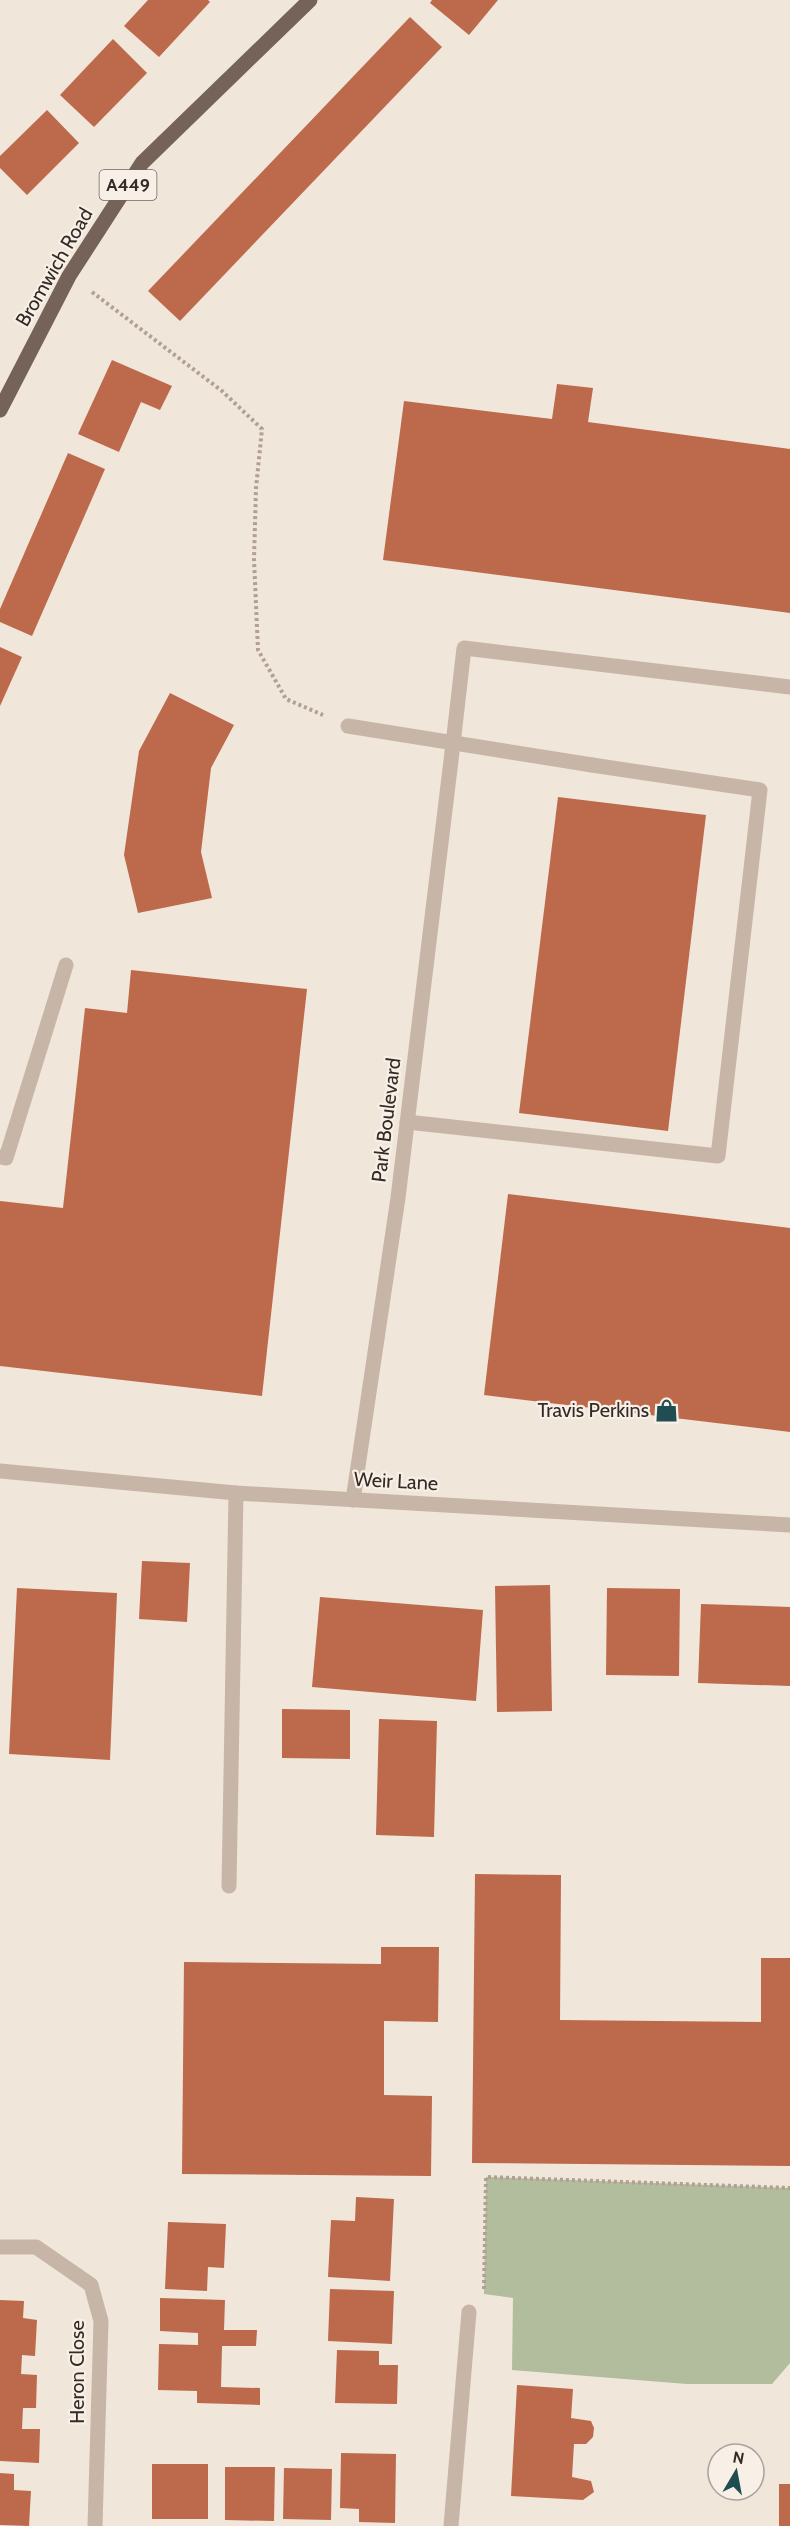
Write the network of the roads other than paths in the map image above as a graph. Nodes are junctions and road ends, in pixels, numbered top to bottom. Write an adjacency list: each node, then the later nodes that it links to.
1 (310, 0): 2 (main road, Bromwich Road / A449)
2 (1, 407)
3 (790, 687): 5 (street, Park Boulevard)
4 (348, 726): 5 (street)
5 (453, 744): 7 (street, Park Boulevard); 7 (street)
6 (66, 965): 8 (street)
7 (406, 1122): 11 (street, Park Boulevard)
8 (0, 1157)
9 (0, 1471): 10 (street, Weir Lane)
10 (236, 1493): 11 (street, Weir Lane); 13 (street)
11 (353, 1500): 12 (street, Weir Lane)
12 (790, 1525)
13 (229, 1886)
14 (0, 2247): 16 (street, Heron Close)
15 (469, 2312): 17 (street)
16 (95, 2526)
17 (451, 2526)

